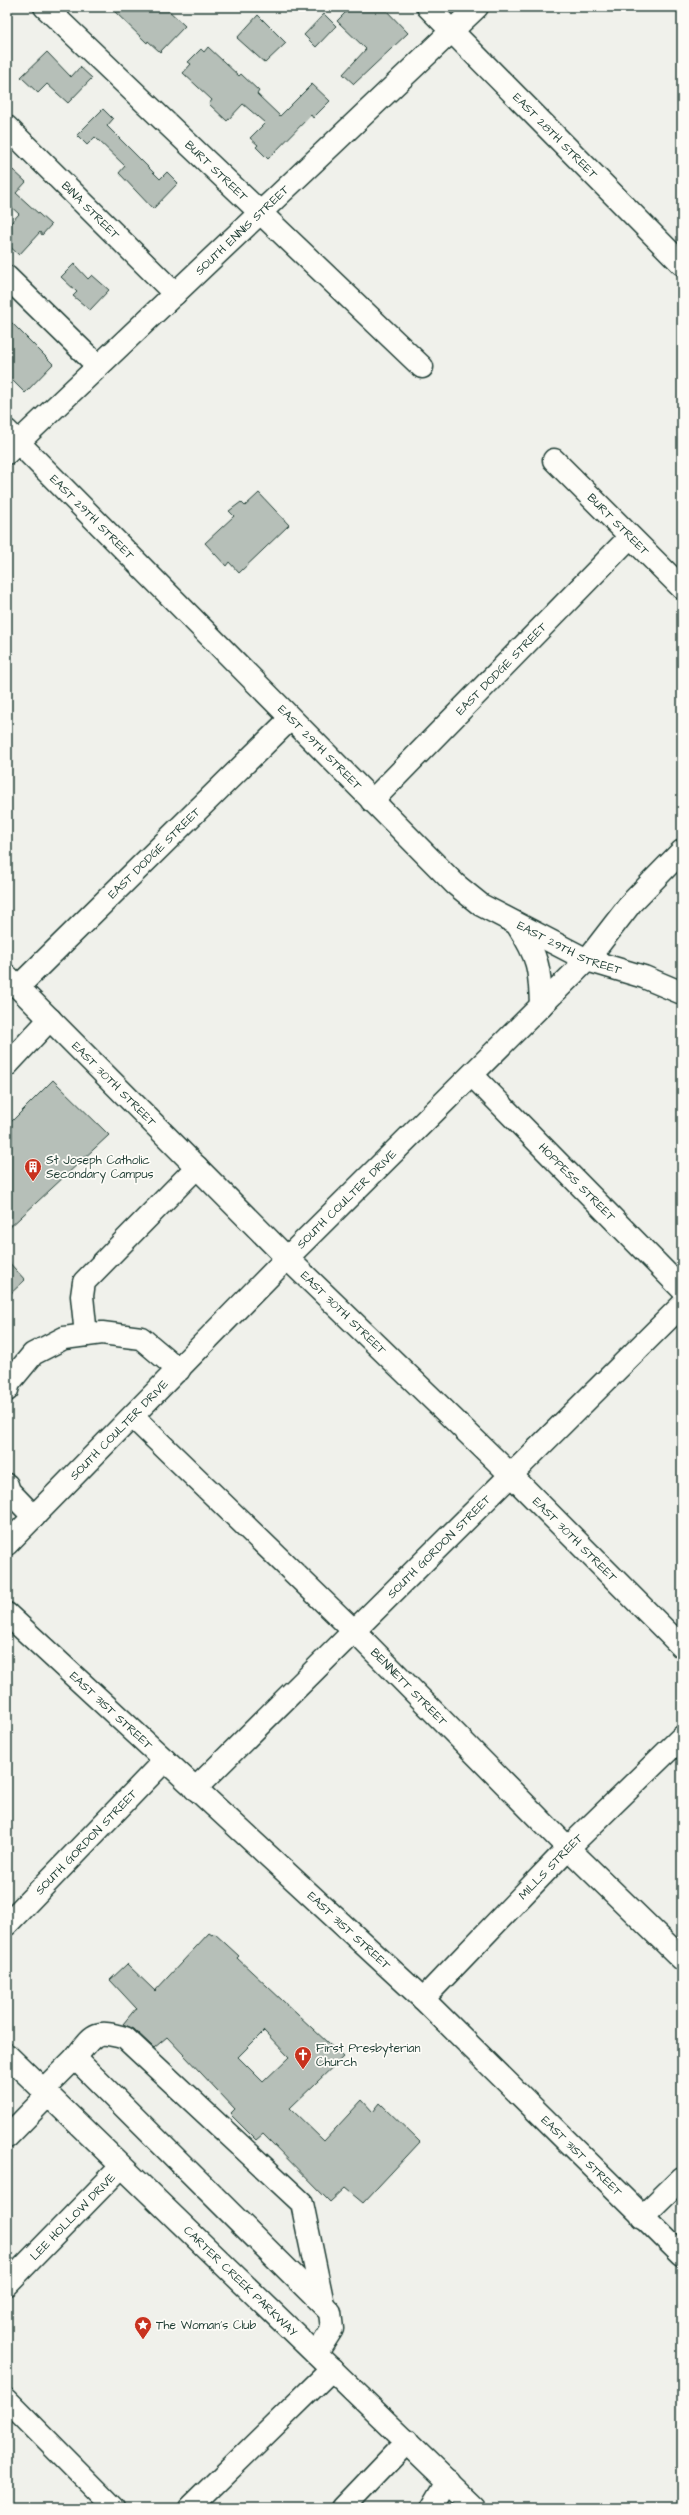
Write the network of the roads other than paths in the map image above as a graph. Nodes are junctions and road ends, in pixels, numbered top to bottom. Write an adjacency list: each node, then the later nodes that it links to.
1 (45, 7): 6 (street, BURT STREET)
2 (428, 7): 4 (street, EAST 28TH STREET)
3 (477, 7): 4 (street, SOUTH ENNIS STREET)
4 (452, 31): 6 (street, SOUTH ENNIS STREET); 7 (street, EAST 28TH STREET)
5 (7, 127): 9 (street, BINA STREET)
6 (259, 212): 9 (street, SOUTH ENNIS STREET); 11 (street, BURT STREET)
7 (678, 253)
8 (7, 277): 10 (street)
9 (175, 294): 10 (street, SOUTH ENNIS STREET)
10 (98, 366): 12 (street, SOUTH ENNIS STREET)
11 (422, 367)
12 (11, 442): 16 (street, EAST 29TH STREET)
13 (554, 460): 14 (street, BURT STREET)
14 (630, 537): 15 (street, BURT STREET); 17 (street, EAST DODGE STREET)
15 (682, 588)
16 (290, 719): 17 (street, EAST 29TH STREET); 21 (street, EAST DODGE STREET)
17 (372, 801): 19 (street, EAST 29TH STREET)
18 (682, 851): 20 (street, SOUTH COULTER DRIVE)
19 (518, 926): 20 (street, EAST 29TH STREET); 23 (street)
20 (587, 960): 22 (street, EAST 29TH STREET); 23 (street, SOUTH COULTER DRIVE)
21 (12, 981): 24 (street, EAST 30TH STREET)
22 (682, 993)
23 (541, 1006): 26 (street, SOUTH COULTER DRIVE)
24 (50, 1019): 25 (street); 27 (street, EAST 30TH STREET)
25 (7, 1065)
26 (472, 1075): 28 (street, SOUTH COULTER DRIVE); 29 (street, HOPPESS STREET)
27 (197, 1167): 28 (street, EAST 30TH STREET); 31 (street)
28 (287, 1258): 32 (street, SOUTH COULTER DRIVE); 35 (street, EAST 30TH STREET)
29 (682, 1289)
30 (682, 1305): 35 (street, SOUTH GORDON STREET)
31 (86, 1335): 32 (street); 33 (street)
32 (179, 1370): 34 (street, SOUTH COULTER DRIVE)
33 (7, 1390)
34 (133, 1417): 37 (street, SOUTH COULTER DRIVE); 40 (street, BENNETT STREET)
35 (510, 1474): 40 (street, SOUTH GORDON STREET); 41 (street, EAST 30TH STREET)
36 (7, 1485): 37 (street)
37 (34, 1517): 38 (street, SOUTH COULTER DRIVE)
38 (7, 1544)
39 (7, 1614): 43 (street, EAST 31ST STREET)
40 (353, 1630): 44 (street, SOUTH GORDON STREET); 45 (street, BENNETT STREET)
41 (682, 1648)
42 (682, 1737): 45 (street, MILLS STREET)
43 (164, 1760): 44 (street, EAST 31ST STREET); 46 (street, SOUTH GORDON STREET)
44 (195, 1789): 48 (street, EAST 31ST STREET)
45 (568, 1848): 47 (street, BENNETT STREET); 48 (street, MILLS STREET)
46 (7, 1924)
47 (682, 1959)
48 (422, 1999): 55 (street, EAST 31ST STREET)
49 (7, 2055): 51 (street, CARTER CREEK PARKWAY)
50 (75, 2058): 51 (street); 58 (street); 58 (street)
51 (46, 2092): 52 (street); 53 (street, CARTER CREEK PARKWAY)
52 (7, 2137)
53 (121, 2167): 57 (street, LEE HOLLOW DRIVE); 59 (street, CARTER CREEK PARKWAY)
54 (682, 2178): 55 (street)
55 (642, 2216): 56 (street, EAST 31ST STREET)
56 (682, 2255)
57 (7, 2284)
58 (323, 2304): 59 (street)
59 (316, 2354): 60 (street, CARTER CREEK PARKWAY)
60 (332, 2369): 62 (street, CARTER CREEK PARKWAY); 65 (street)
61 (7, 2400): 64 (street)
62 (407, 2441): 63 (street, CARTER CREEK PARKWAY); 66 (street)
63 (448, 2481): 67 (street); 68 (street, CARTER CREEK PARKWAY)
64 (114, 2508)
65 (190, 2508)
66 (343, 2508)
67 (432, 2508)
68 (475, 2508)

